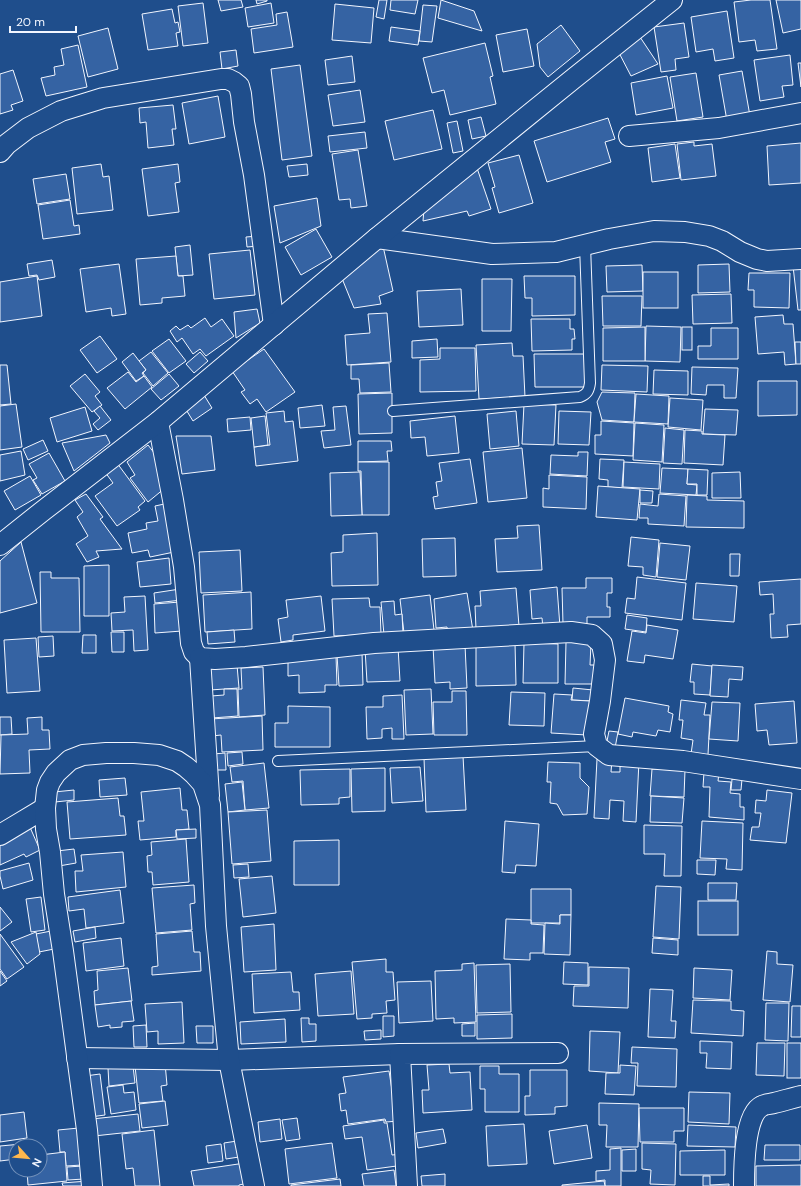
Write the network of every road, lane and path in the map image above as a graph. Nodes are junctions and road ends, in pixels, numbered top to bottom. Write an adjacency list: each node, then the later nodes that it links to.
1 (672, 0): 5 (street)
2 (801, 113): 3 (street)
3 (629, 136)
4 (0, 152): 8 (street)
5 (377, 238): 6 (street); 8 (street)
6 (585, 245): 7 (street); 9 (lane)
7 (801, 259)
8 (274, 325): 10 (street)
9 (393, 411)
10 (158, 422): 11 (street); 12 (street)
11 (0, 545)
12 (200, 658): 13 (street); 16 (street)
13 (597, 746): 14 (lane); 15 (street)
14 (278, 761)
15 (801, 779)
16 (210, 805): 17 (street); 22 (street)
17 (44, 808): 18 (street); 21 (street)
18 (0, 834)
19 (558, 1053): 20 (street)
20 (400, 1054): 22 (street); 26 (street)
21 (77, 1058): 22 (street); 24 (street)
22 (229, 1060): 25 (street)
23 (801, 1096): 27 (street)
24 (92, 1186)
25 (254, 1186)
26 (407, 1186)
27 (744, 1186)

